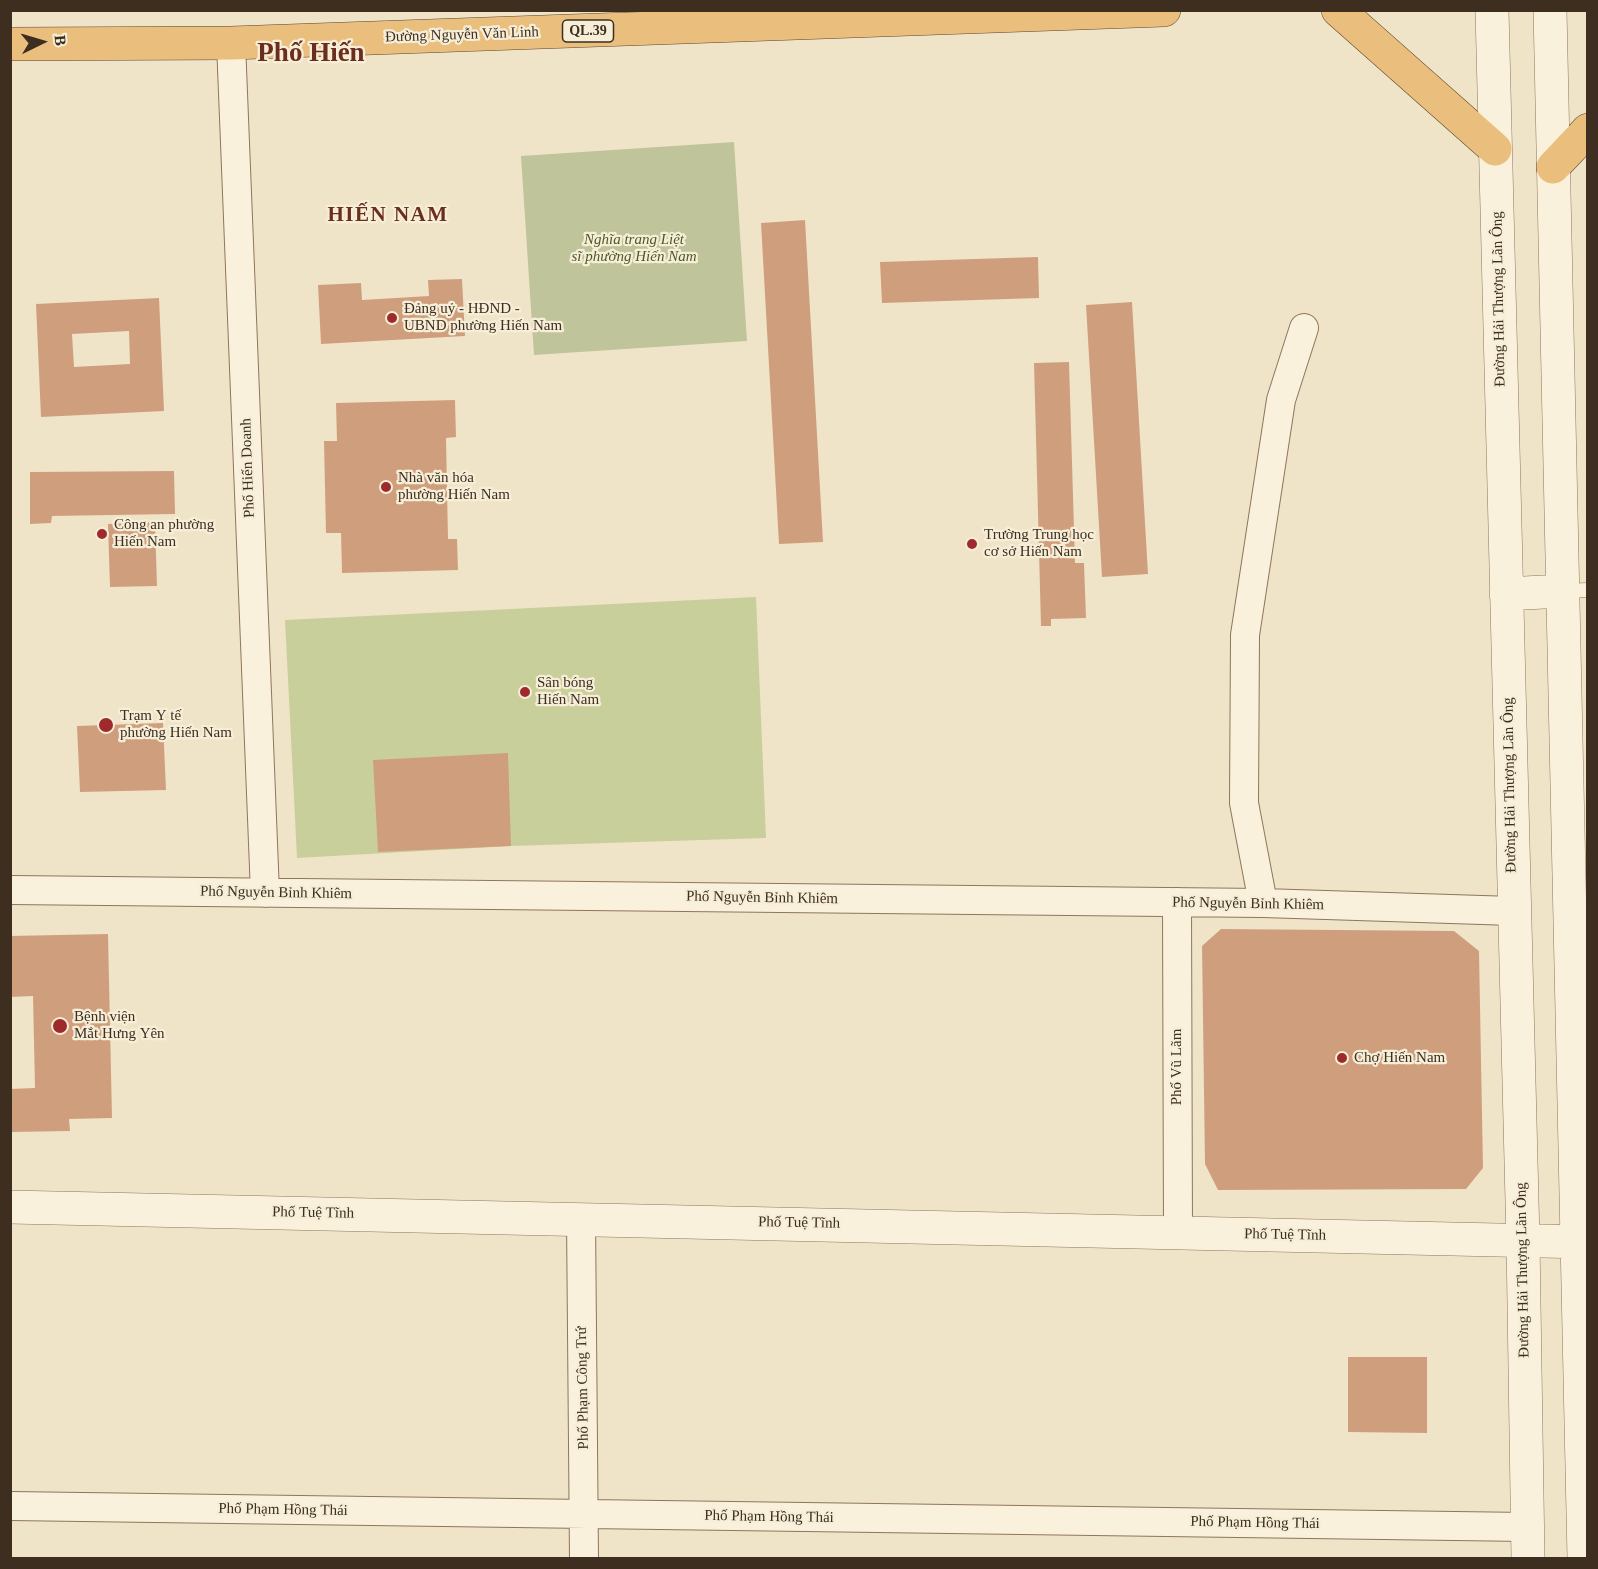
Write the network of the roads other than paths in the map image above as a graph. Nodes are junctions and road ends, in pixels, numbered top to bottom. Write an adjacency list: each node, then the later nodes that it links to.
1 (1164, 10): 5 (highway, Đường Nguyễn Văn Linh / QL.39)
2 (1338, 10): 9 (highway)
3 (1492, 10): 9 (street, Đường Hải Thượng Lãn Ông)
4 (1550, 10): 10 (street)
5 (916, 15): 7 (highway, Đường Nguyễn Văn Linh / QL.39)
6 (10, 44): 7 (highway, Đường Nguyễn Văn Linh / QL.39)
7 (231, 44): 15 (street, Phố Hiến Doanh)
8 (1587, 130): 10 (highway)
9 (1495, 149): 13 (street, Đường Hải Thượng Lãn Ông)
10 (1553, 167): 12 (street)
11 (1304, 328): 17 (street)
12 (1575, 590): 13 (street); 19 (street)
13 (1506, 594): 18 (street, Đường Hải Thượng Lãn Ông)
14 (10, 890): 15 (street, Phố Nguyễn Bỉnh Khiêm)
15 (265, 893): 16 (street, Phố Nguyễn Bỉnh Khiêm)
16 (1177, 903): 17 (street, Phố Nguyễn Bỉnh Khiêm); 22 (street, Phố Vũ Lãm)
17 (1263, 903): 18 (street, Phố Nguyễn Bỉnh Khiêm)
18 (1513, 911): 23 (street, Đường Hải Thượng Lãn Ông)
19 (1580, 1077): 24 (street)
20 (10, 1207): 21 (street, Phố Tuệ Tĩnh)
21 (581, 1218): 22 (street, Phố Tuệ Tĩnh); 26 (street, Phố Phạm Công Trứ)
22 (1178, 1232): 23 (street, Phố Tuệ Tĩnh)
23 (1523, 1240): 24 (street, Phố Tuệ Tĩnh); 27 (street, Đường Hải Thượng Lãn Ông)
24 (1582, 1242): 29 (street)
25 (10, 1506): 26 (street, Phố Phạm Hồng Thái)
26 (584, 1514): 27 (street, Phố Phạm Hồng Thái); 28 (street, Phố Phạm Công Trứ)
27 (1528, 1543)
28 (584, 1558)
29 (1584, 1558)

